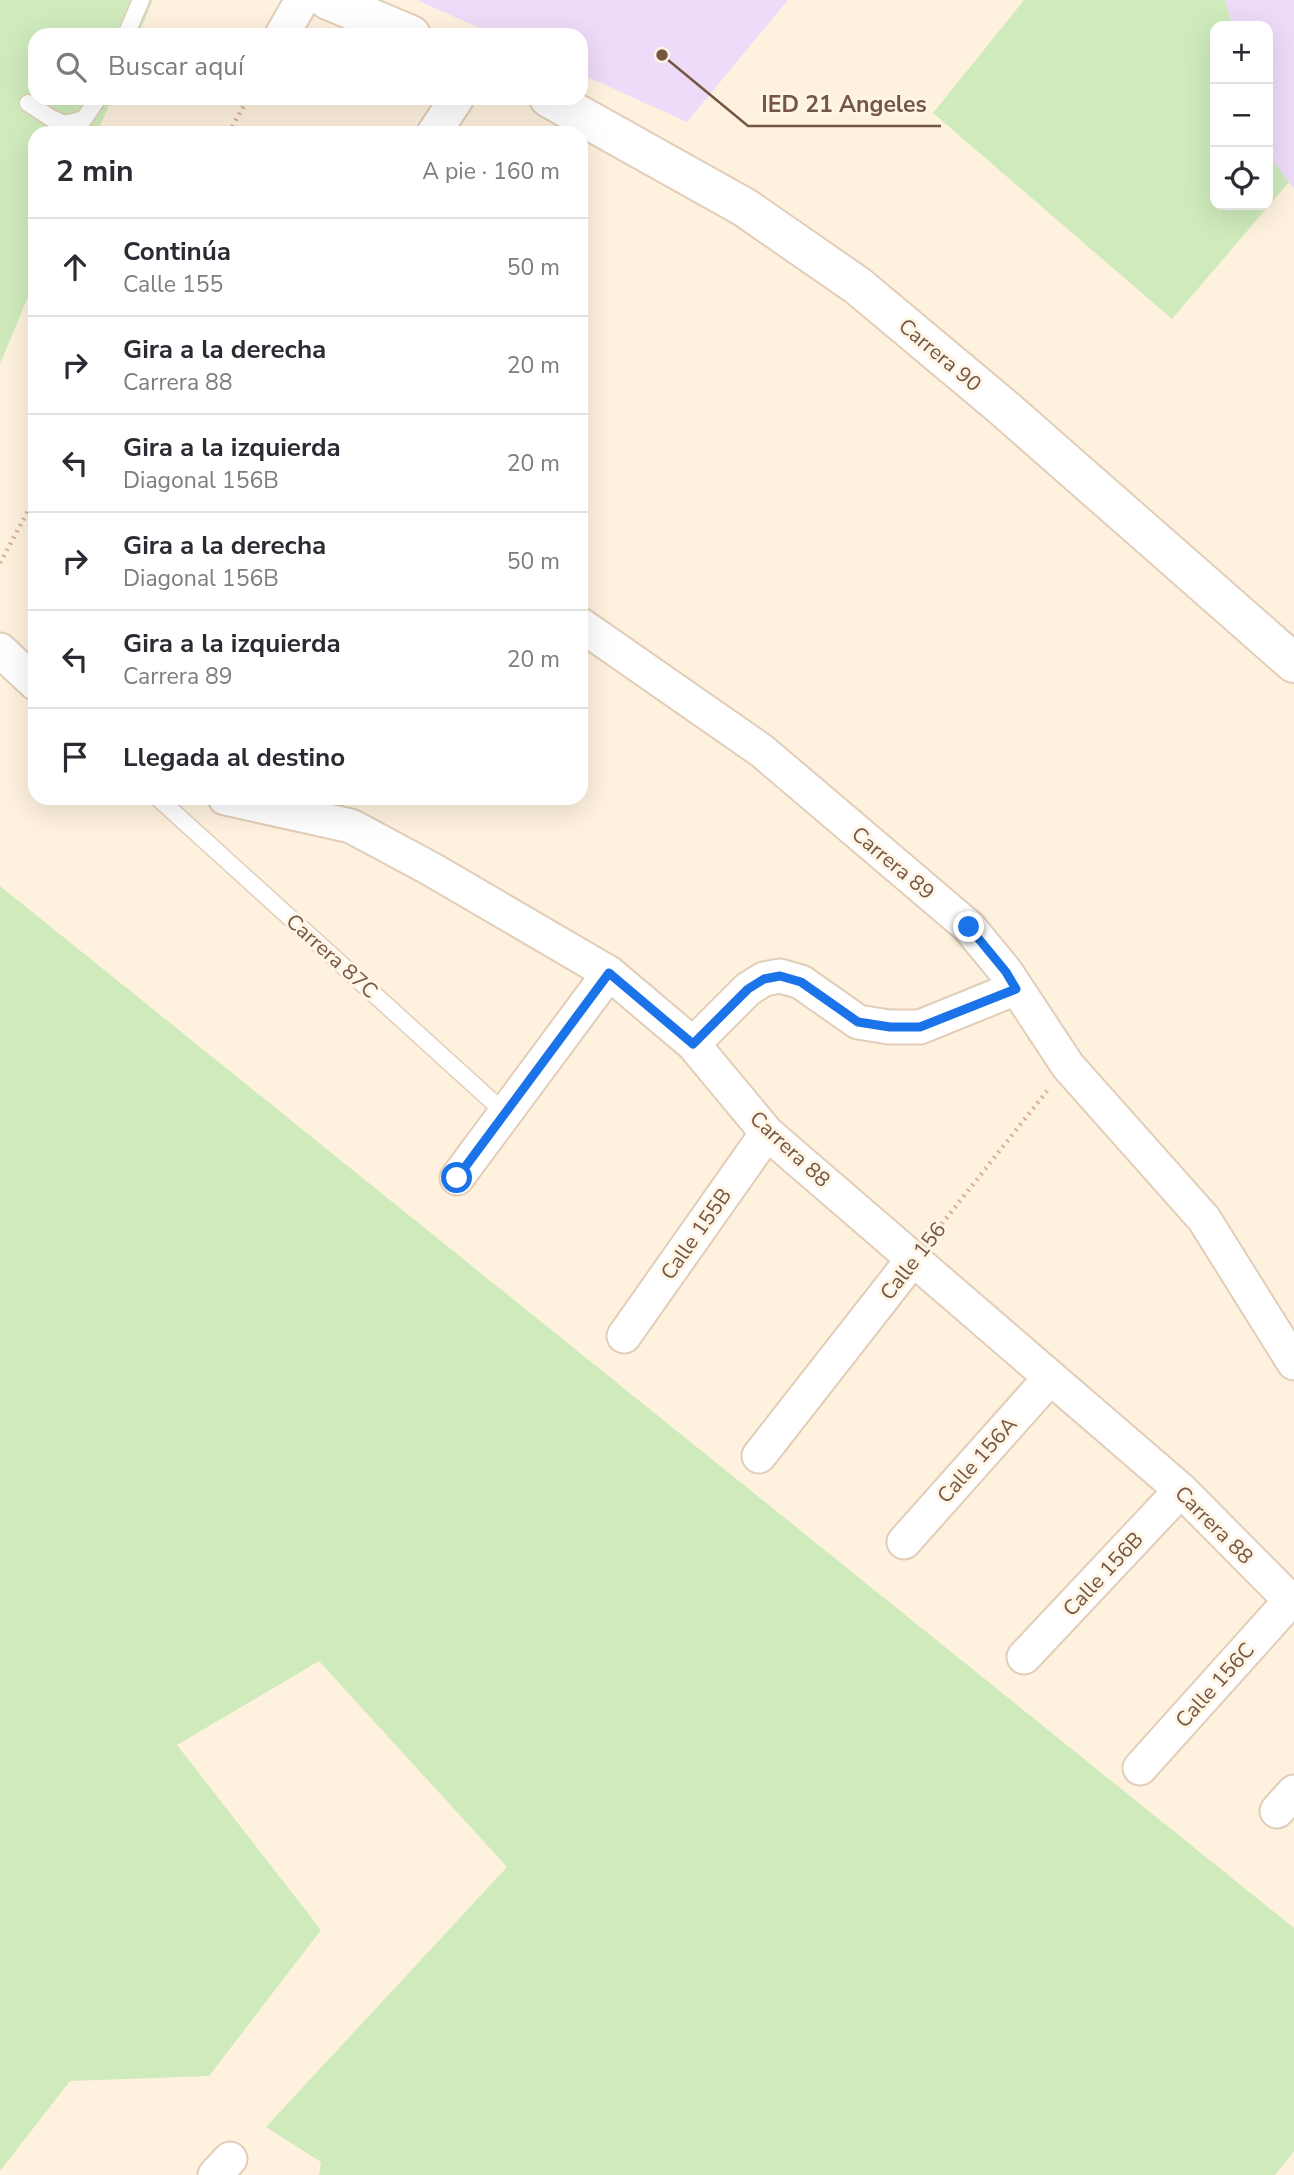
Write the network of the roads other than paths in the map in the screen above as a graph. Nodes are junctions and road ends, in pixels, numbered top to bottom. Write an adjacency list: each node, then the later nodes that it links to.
1 (141, 0): 4 (lane)
2 (302, 0): 5 (street)
3 (328, 0): 6 (street)
4 (129, 28)
5 (286, 28)
6 (394, 28)
7 (31, 105): 8 (lane)
8 (94, 105)
9 (452, 105): 11 (street)
10 (562, 105): 14 (street, Carrera 90)
11 (439, 126)
12 (588, 630): 19 (street, Carrera 89)
13 (0, 650): 15 (street)
14 (1294, 663)
15 (28, 676)
16 (166, 805): 21 (lane, Carrera 87C)
17 (256, 805): 18 (street, Carrera 88)
18 (609, 973): 20 (street, Carrera 88); 21 (street)
19 (1016, 989): 20 (street); 26 (street, Carrera 89)
20 (693, 1044): 22 (street, Carrera 88)
21 (505, 1113): 23 (street)
22 (767, 1133): 24 (street, Carrera 88); 25 (street, Calle 155B)
23 (457, 1178)
24 (914, 1259): 27 (street, Carrera 88); 28 (street, Calle 156)
25 (624, 1336)
26 (1294, 1363)
27 (1050, 1378): 29 (street, Carrera 88); 30 (street, Calle 156A)
28 (759, 1456)
29 (1181, 1490): 31 (street, Carrera 88); 32 (street, Calle 156B)
30 (904, 1542)
31 (1292, 1603): 33 (street, Calle 156C)
32 (1024, 1657)
33 (1140, 1768)

